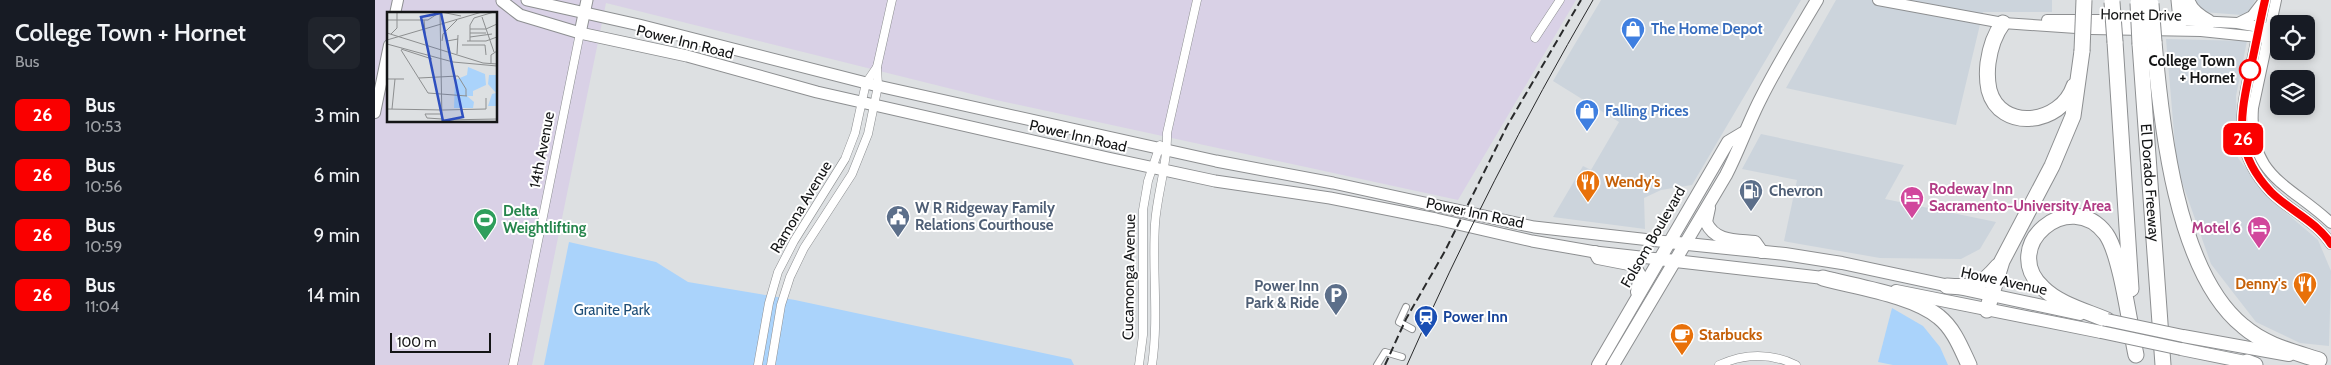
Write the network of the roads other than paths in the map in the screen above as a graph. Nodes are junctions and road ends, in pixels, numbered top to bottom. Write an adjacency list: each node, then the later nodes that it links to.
1 (503, 0): 22 (main road, Power Inn Road)
2 (527, 0): 15 (main road, Power Inn Road)
3 (892, 0): 28 (street, Ramona Avenue)
4 (1197, 0): 35 (street, Cucamonga Avenue)
5 (1560, 0): 24 (street)
6 (1817, 0): 34 (main road, Folsom Boulevard)
7 (1878, 0): 16 (street, Hornet Drive)
8 (2084, 0): 27 (highway, bridge)
9 (2179, 0): 17 (highway)
10 (2187, 0): 18 (highway)
11 (2265, 0): 20 (street); 21 (street)
12 (2276, 0): 23 (street)
13 (2112, 1): 55 (highway, El Dorado Freeway, bridge)
14 (2144, 2): 25 (highway, El Dorado Freeway, bridge)
15 (586, 6): 22 (main road, 14th Avenue); 29 (main road, Power Inn Road)
16 (1984, 19): 17 (street, Hornet Drive); 19 (street, Hornet Drive)
17 (2181, 20): 18 (street, Hornet Drive); 25 (highway)
18 (2208, 22): 20 (street, Hornet Drive)
19 (2003, 23): 25 (street, Hornet Drive); 27 (highway)
20 (2237, 23): 21 (street, Hornet Drive)
21 (2258, 32): 23 (street, Hornet Drive); 25 (street, Hornet Drive); 41 (street)
22 (580, 33): 31 (main road, Power Inn Road); 60 (street, 14th Avenue)
23 (2269, 34): 38 (street)
24 (1535, 38)
25 (2148, 38): 57 (highway); 58 (highway, El Dorado Freeway)
26 (387, 55): 33 (street)
27 (2081, 57): 45 (highway)
28 (877, 67): 29 (street, Ramona Avenue); 30 (street, Ramona Avenue)
29 (866, 83): 30 (main road, Power Inn Road); 31 (street, Ramona Avenue)
30 (878, 86): 32 (street, Ramona Avenue); 35 (main road, Power Inn Road)
31 (862, 102): 32 (main road, Power Inn Road); 61 (street, Ramona Avenue)
32 (874, 105): 36 (main road, Power Inn Road); 62 (street, Ramona Avenue)
33 (375, 113)
34 (1743, 133): 37 (main road, Folsom Boulevard); 39 (main road, Folsom Boulevard)
35 (1162, 150): 36 (street, Cucamonga Avenue); 36 (street, Cucamonga Avenue); 39 (main road, Power Inn Road)
36 (1158, 169): 42 (main road, Power Inn Road); 63 (street, Cucamonga Avenue); 64 (street, Cucamonga Avenue)
37 (1712, 198): 40 (main road, Folsom Boulevard); 43 (main road)
38 (2331, 224)
39 (1668, 242): 40 (main road, Howe Avenue); 44 (main road, Folsom Boulevard)
40 (1685, 244): 43 (main road, Howe Avenue); 46 (main road, Folsom Boulevard)
41 (2331, 244)
42 (1595, 252): 44 (main road, Power Inn Road); 49 (main road)
43 (1762, 252): 48 (main road, Howe Avenue)
44 (1659, 259): 46 (main road, Howe Avenue); 49 (main road, Folsom Boulevard)
45 (2002, 260): 48 (highway); 50 (highway)
46 (1675, 261): 47 (main road, Howe Avenue); 56 (main road, Folsom Boulevard)
47 (1823, 278): 50 (main road, Howe Avenue); 69 (highway)
48 (1947, 286): 50 (main road, Howe Avenue)
49 (1635, 301): 66 (main road, Folsom Boulevard)
50 (1990, 303): 52 (main road, Howe Avenue)
51 (1405, 307): 53 (street)
52 (2104, 326): 55 (highway); 57 (main road, Howe Avenue, bridge); 59 (main road, Howe Avenue, bridge)
53 (1412, 329)
54 (1402, 357): 65 (street)
55 (2136, 360)
56 (1618, 361)
57 (2325, 361)
58 (2163, 362)
59 (2254, 364)
60 (513, 365)
61 (758, 365)
62 (771, 365)
63 (1139, 365)
64 (1152, 365)
65 (1377, 365)
66 (1598, 365)
67 (1719, 365): 68 (street)
68 (1796, 365)
69 (1969, 365)

